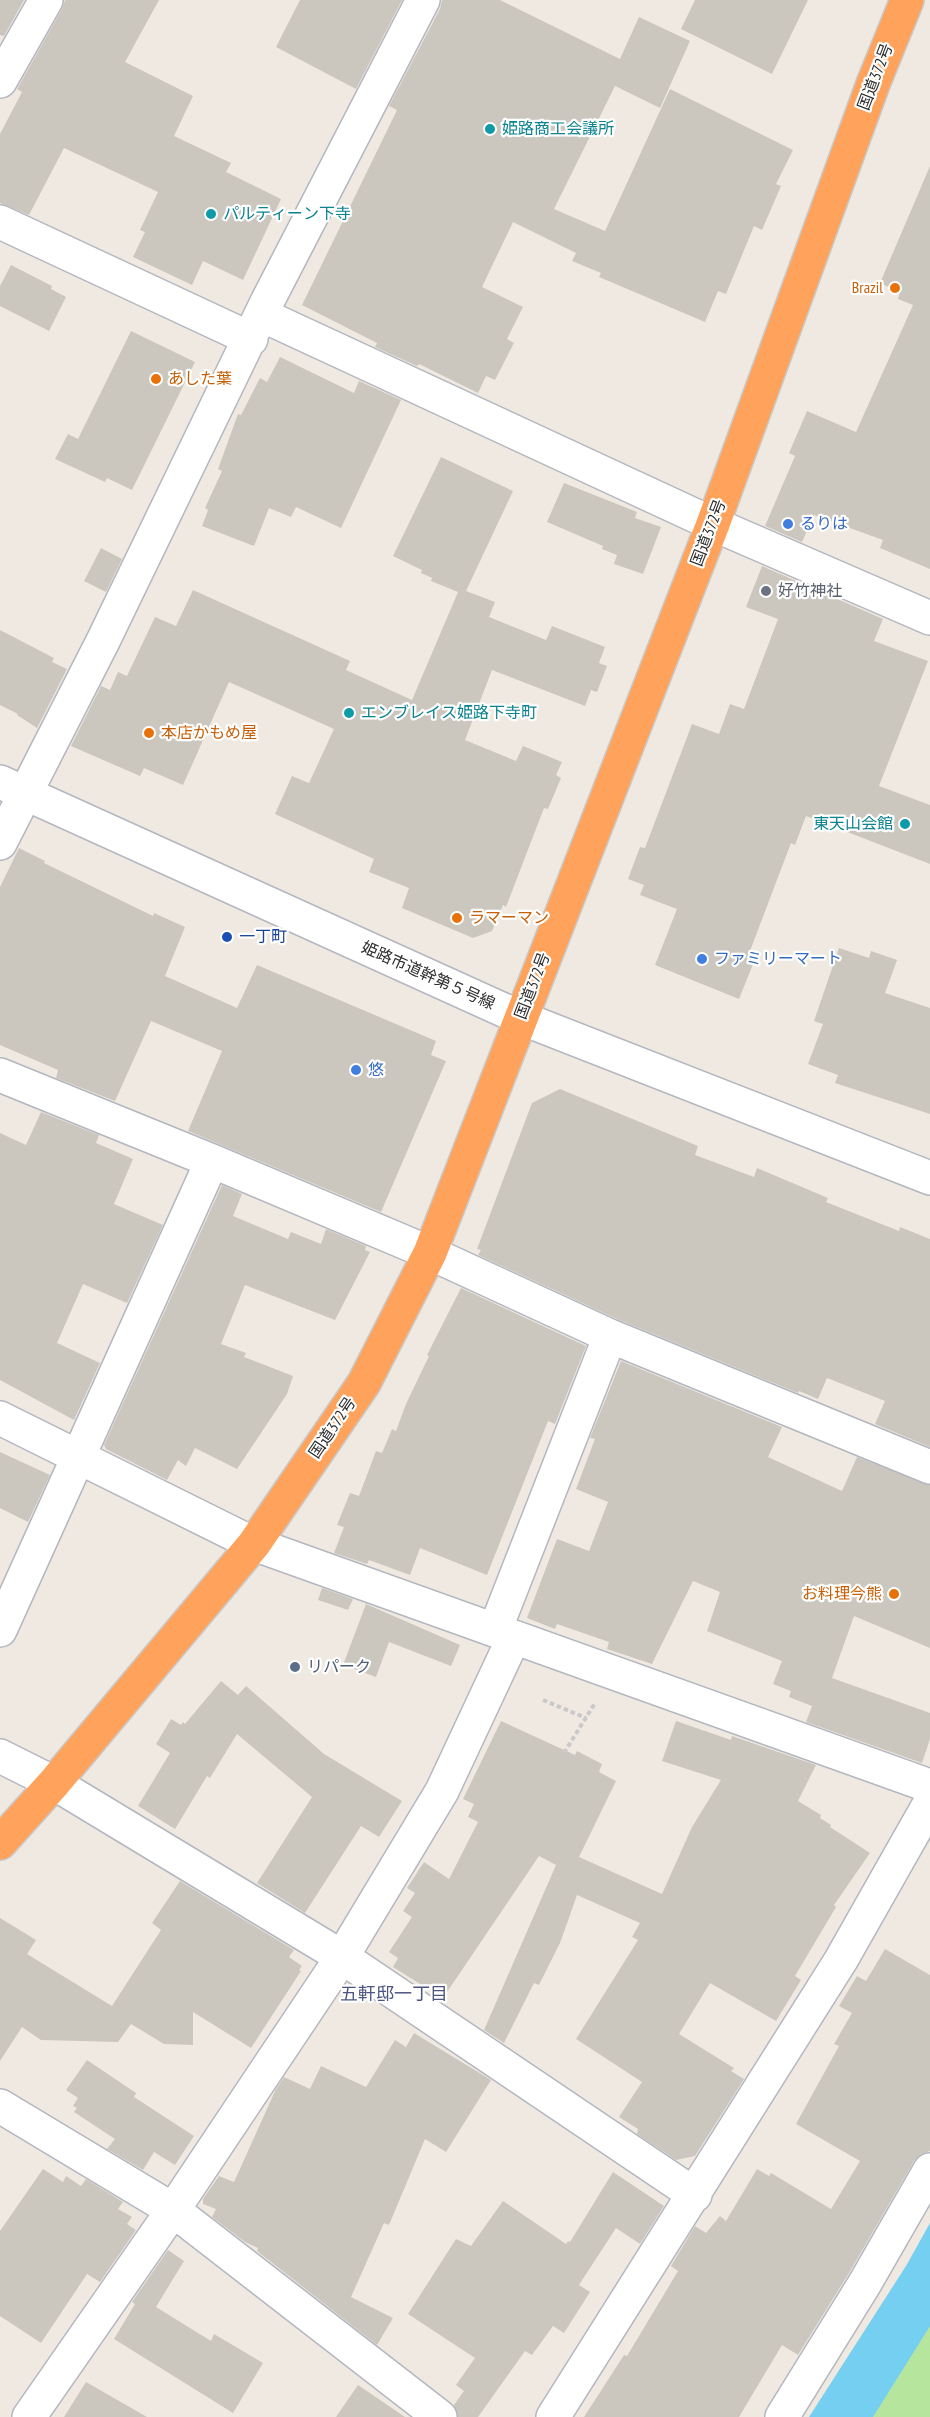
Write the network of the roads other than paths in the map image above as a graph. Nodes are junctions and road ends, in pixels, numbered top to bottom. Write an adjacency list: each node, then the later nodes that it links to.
1 (46, 0): 4 (street)
2 (423, 0): 6 (street)
3 (907, 0): 7 (highway, 国道372号)
4 (0, 81)
5 (0, 222): 6 (street)
6 (256, 327): 7 (street); 9 (street)
7 (713, 524): 8 (street); 11 (highway, 国道372号)
8 (930, 618)
9 (13, 788): 10 (street); 11 (street, 姫路市道幹第５号線)
10 (0, 843)
11 (520, 1018): 14 (street, 姫路市道幹第５号線); 15 (highway, 国道372号)
12 (0, 1075): 13 (street)
13 (212, 1161): 15 (street); 18 (street)
14 (930, 1178)
15 (430, 1253): 16 (street); 20 (highway, 国道372号)
16 (610, 1336): 19 (street); 22 (street)
17 (0, 1418): 18 (street)
18 (78, 1457): 20 (street); 21 (street)
19 (930, 1467)
20 (254, 1544): 22 (street); 24 (highway, 国道372号)
21 (0, 1630)
22 (504, 1633): 25 (street); 28 (street)
23 (0, 1756): 24 (street)
24 (54, 1783): 27 (highway, 国道372号); 28 (street)
25 (930, 1786)
26 (930, 1803): 31 (street)
27 (0, 1842)
28 (342, 1957): 31 (street); 32 (street)
29 (0, 2106): 32 (street)
30 (930, 2170): 36 (street)
31 (695, 2194): 35 (street)
32 (174, 2210): 33 (street); 34 (street)
33 (29, 2417)
34 (440, 2417)
35 (553, 2417)
36 (782, 2417)

